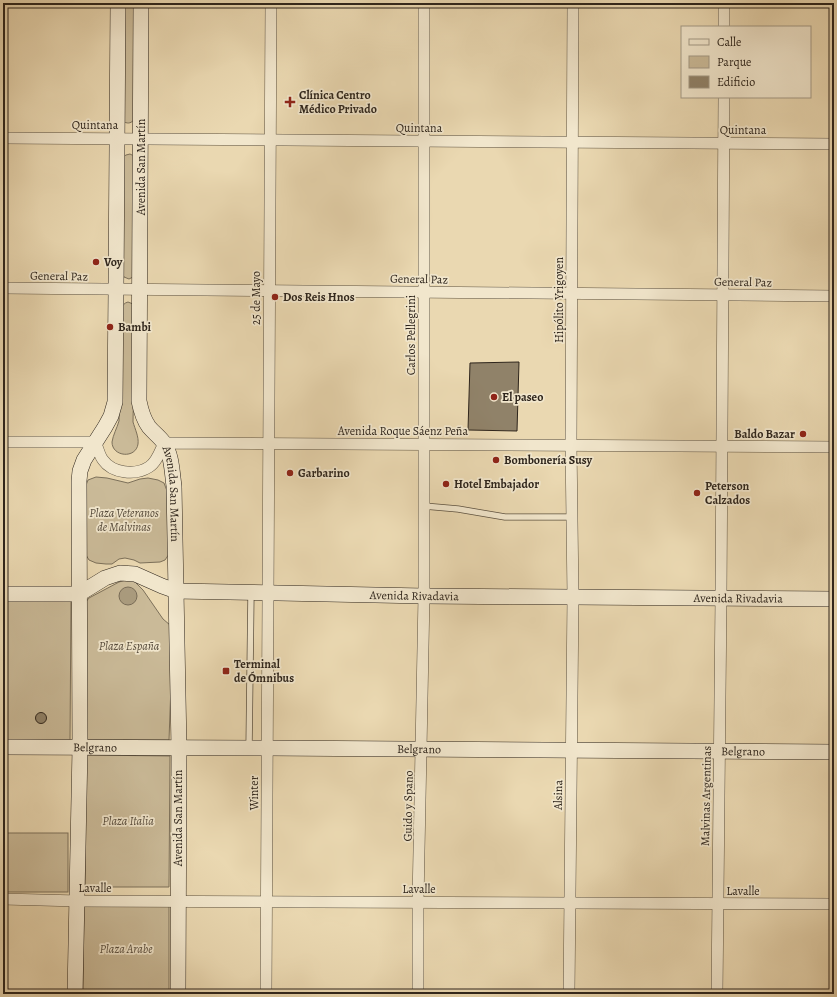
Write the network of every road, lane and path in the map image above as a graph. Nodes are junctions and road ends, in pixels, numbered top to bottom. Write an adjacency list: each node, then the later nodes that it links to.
1 (118, 3): 10 (main road, Avenida San Martín)
2 (141, 3): 11 (main road, Avenida San Martín)
3 (270, 3): 12 (street, 25 de Mayo)
4 (424, 3): 13 (street, Carlos Pellegrini)
5 (573, 3): 14 (street, Hipólito Yrigoyen)
6 (724, 3): 7 (street)
7 (724, 26)
8 (724, 98): 15 (street, Malvinas Argentinas)
9 (3, 138): 10 (street, Quintana)
10 (117, 138): 11 (street, Quintana); 18 (main road, Avenida San Martín)
11 (141, 138): 12 (street, Quintana); 19 (main road, Avenida San Martín)
12 (270, 140): 13 (street, Quintana); 20 (street, 25 de Mayo)
13 (424, 141): 14 (street, Quintana); 21 (street, Carlos Pellegrini)
14 (573, 142): 15 (street, Quintana); 22 (street, Hipólito Yrigoyen)
15 (724, 143): 16 (street, Quintana); 23 (street, Malvinas Argentinas)
16 (834, 144)
17 (3, 288): 18 (street, General Paz)
18 (116, 290): 19 (street, General Paz); 26 (main road, Avenida San Martín)
19 (140, 290): 20 (street, General Paz); 27 (main road, Avenida San Martín)
20 (269, 291): 21 (street, General Paz); 28 (street, 25 de Mayo)
21 (424, 292): 22 (street, General Paz); 29 (street, Carlos Pellegrini)
22 (572, 294): 23 (street, General Paz); 30 (street, Hipólito Yrigoyen)
23 (723, 295): 24 (street, General Paz); 31 (street, Malvinas Argentinas)
24 (834, 296)
25 (3, 442): 26 (street)
26 (96, 442): 27 (street); 39 (main road, Avenida San Martín)
27 (164, 443): 28 (street, Avenida Roque Sáenz Peña); 35 (main road, Avenida San Martín)
28 (268, 444): 29 (street, Avenida Roque Sáenz Peña); 37 (street, 25 de Mayo)
29 (424, 444): 30 (street, Avenida Roque Sáenz Peña); 33 (street, Carlos Pellegrini)
30 (571, 445): 31 (street, Avenida Roque Sáenz Peña); 34 (street, Hipólito Yrigoyen)
31 (722, 446): 32 (street, Avenida Roque Sáenz Peña); 42 (street, Malvinas Argentinas)
32 (834, 447)
33 (424, 506): 34 (lane); 40 (street, Carlos Pellegrini)
34 (572, 517): 41 (street, Hipólito Yrigoyen)
35 (176, 592): 36 (main road, Avenida Rivadavia); 39 (main road, Avenida Rivadavia); 46 (main road, Avenida San Martín)
36 (251, 592): 37 (main road, Avenida Rivadavia); 47 (lane)
37 (268, 593): 40 (main road, Avenida Rivadavia); 48 (street, Winter)
38 (3, 594): 39 (main road)
39 (79, 594): 45 (main road, Avenida San Martín)
40 (424, 596): 41 (main road, Avenida Rivadavia); 49 (street, Guido y Spano)
41 (573, 596): 42 (main road, Avenida Rivadavia); 50 (street, Alsina)
42 (721, 598): 43 (main road, Avenida Rivadavia); 51 (street, Malvinas Argentinas)
43 (834, 599)
44 (3, 747): 45 (main road, Belgrano)
45 (80, 748): 46 (main road, Belgrano); 54 (main road, Avenida San Martín)
46 (179, 748): 47 (main road, Belgrano); 55 (main road, Avenida San Martín)
47 (249, 748): 48 (main road, Belgrano)
48 (267, 748): 49 (main road, Belgrano); 56 (street, Winter)
49 (422, 749): 50 (main road, Belgrano); 57 (street, Guido y Spano)
50 (572, 750): 51 (main road, Belgrano); 58 (street, Alsina)
51 (719, 751): 52 (main road, Belgrano); 59 (street, Malvinas Argentinas)
52 (834, 752)
53 (3, 900): 54 (street, Lavalle)
54 (78, 901): 55 (street, Lavalle); 61 (main road, Avenida San Martín)
55 (178, 901): 56 (street, Lavalle); 62 (main road, Avenida San Martín)
56 (266, 902): 57 (street, Lavalle); 63 (street, Winter)
57 (418, 902): 58 (street, Lavalle); 64 (street, Guido y Spano)
58 (570, 903): 59 (street, Lavalle); 65 (street, Alsina)
59 (718, 904): 60 (street, Lavalle); 66 (street, Malvinas Argentinas)
60 (834, 904)
61 (75, 994)
62 (178, 994)
63 (266, 994)
64 (418, 994)
65 (569, 994)
66 (717, 994)

